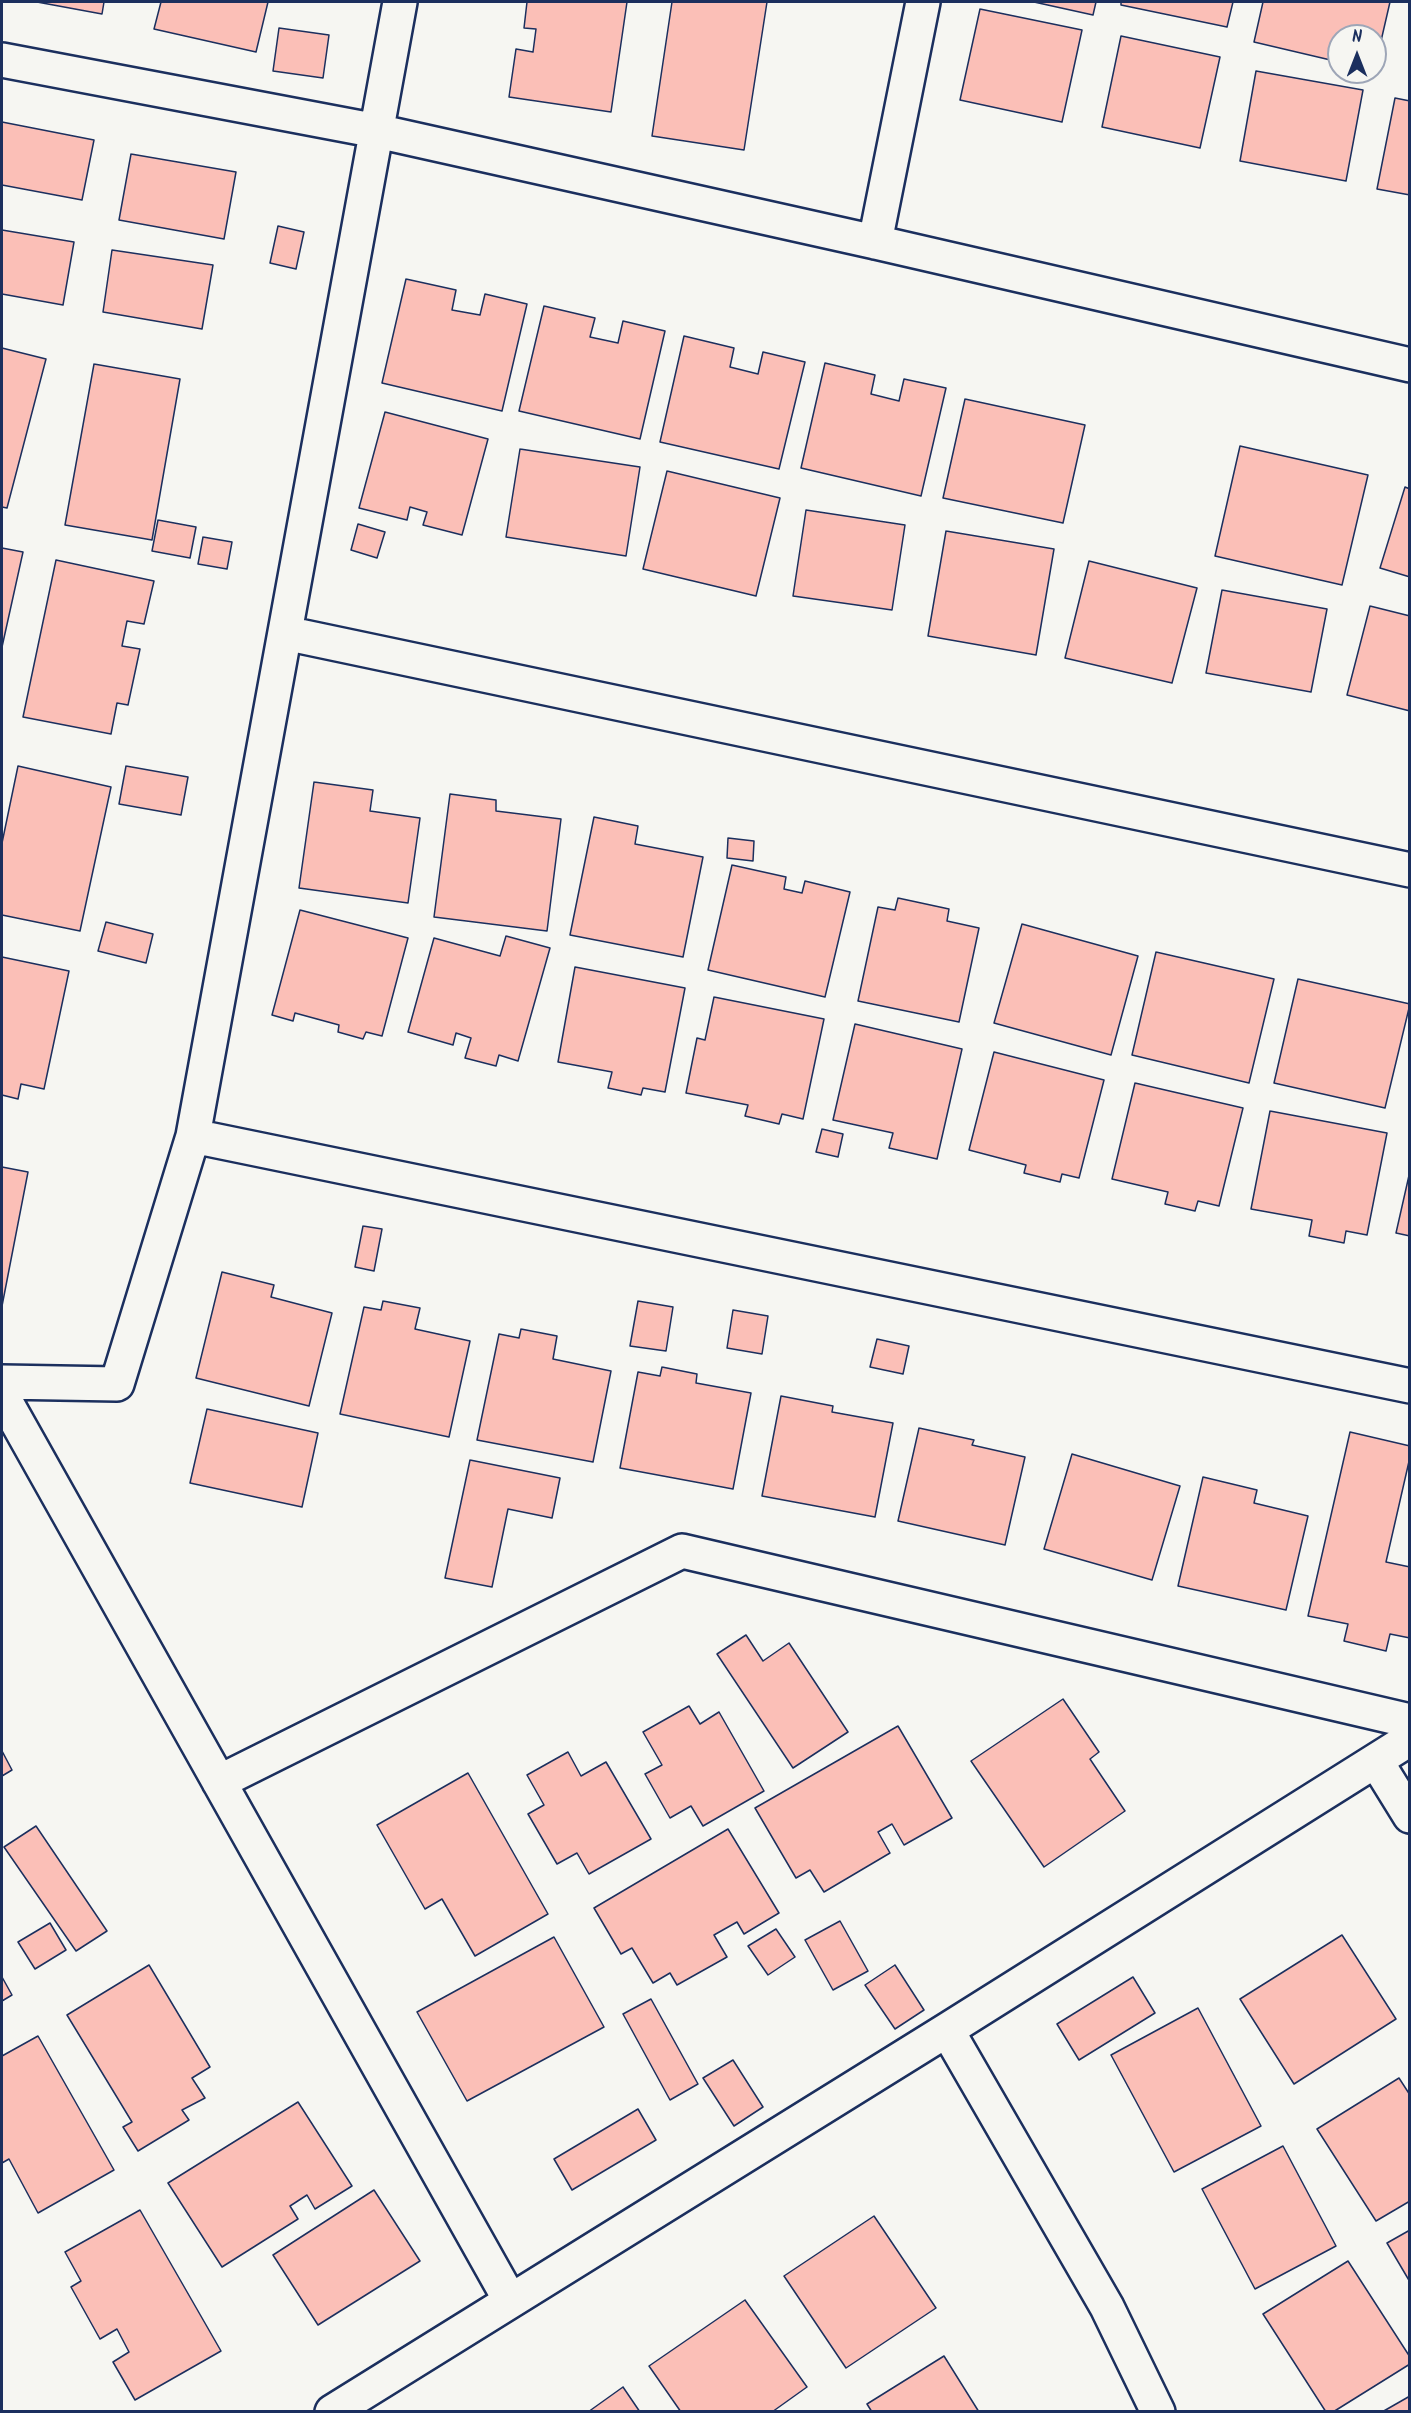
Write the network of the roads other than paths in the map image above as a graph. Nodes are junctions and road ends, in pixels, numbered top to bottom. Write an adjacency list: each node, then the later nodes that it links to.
1 (400, 2): 4 (street)
2 (923, 2): 5 (street)
3 (2, 60): 4 (street)
4 (377, 131): 5 (street); 7 (street)
5 (875, 242): 6 (street)
6 (1410, 365)
7 (285, 633): 8 (street); 9 (street)
8 (1410, 870)
9 (193, 1136): 10 (street); 11 (street)
10 (2, 1382)
11 (1410, 1386)
12 (2, 1395): 16 (street)
13 (1410, 1721): 16 (street)
14 (1410, 1739): 15 (street)
15 (1376, 1761): 17 (street); 18 (street)
16 (219, 1782): 19 (street)
17 (1410, 1816)
18 (947, 2030): 19 (street); 21 (street)
19 (510, 2300): 20 (street)
20 (332, 2412)
21 (1158, 2412)

